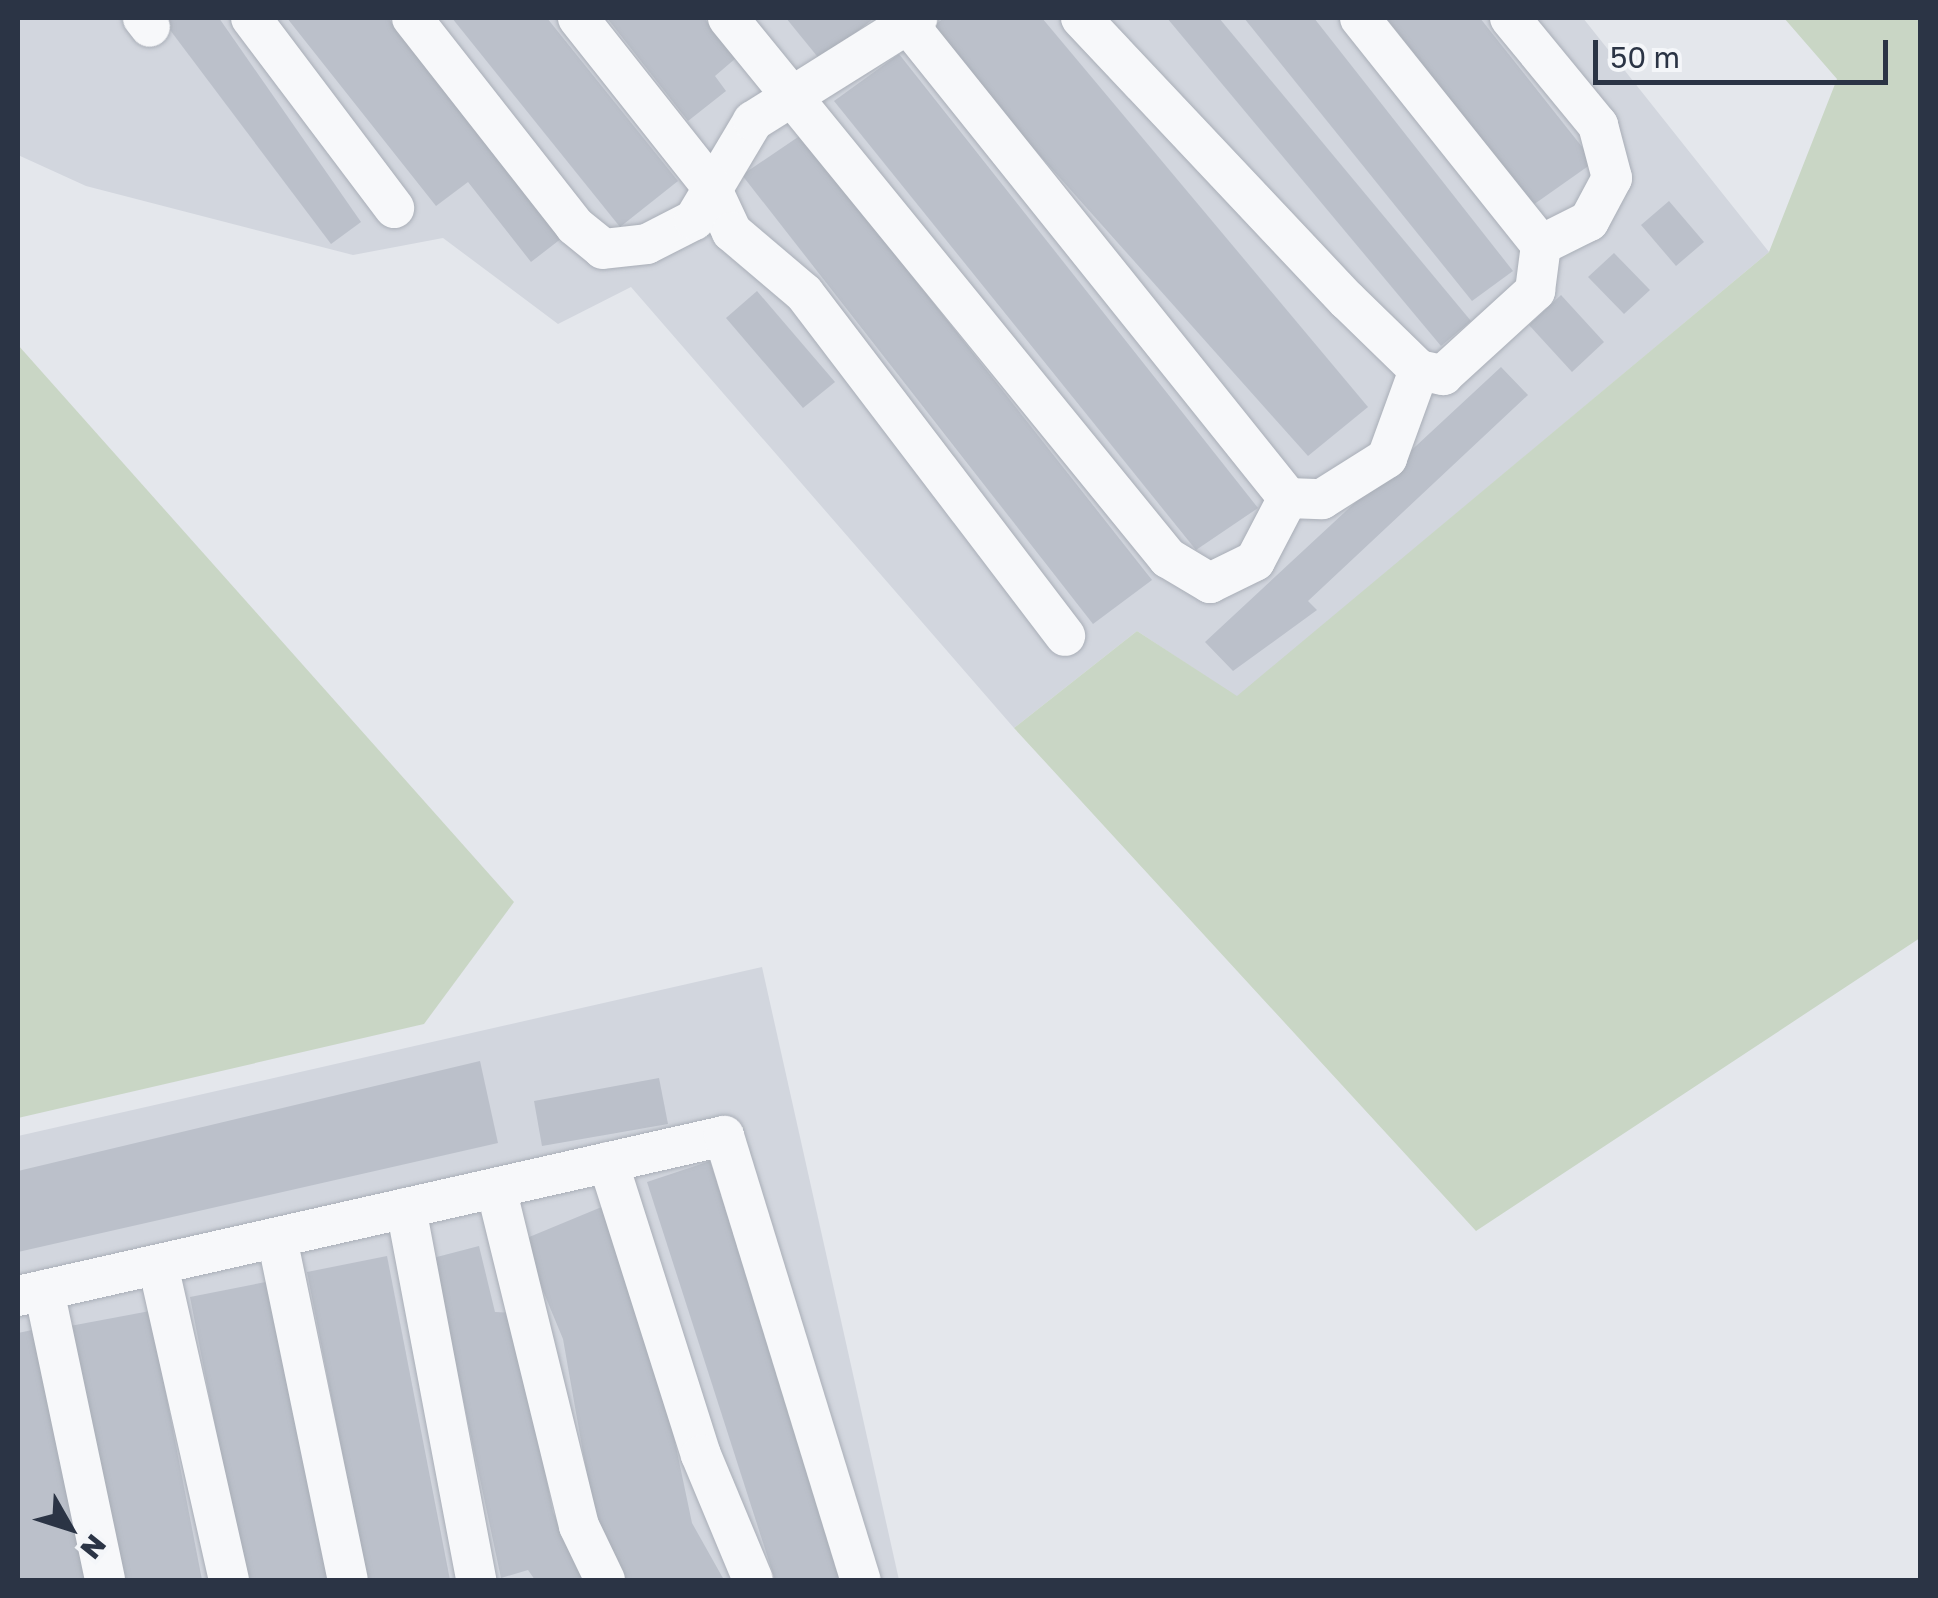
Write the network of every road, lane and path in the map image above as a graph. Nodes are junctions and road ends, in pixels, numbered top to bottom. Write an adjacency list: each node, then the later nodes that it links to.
1 (250, 18): 11 (lane)
2 (412, 18): 10 (lane)
3 (578, 18): 10 (lane)
4 (728, 18): 9 (lane)
5 (1081, 18): 13 (lane)
6 (1360, 18): 12 (lane)
7 (1510, 18): 12 (lane)
8 (909, 20): 9 (lane); 14 (lane)
9 (793, 97): 10 (lane); 14 (lane)
10 (708, 182): 15 (lane)
11 (394, 208)
12 (1541, 245): 13 (lane)
13 (1418, 370): 14 (lane)
14 (1288, 498)
15 (1065, 636)
16 (608, 1162): 17 (lane); 27 (lane); 28 (lane)
17 (496, 1188): 18 (lane); 26 (lane)
18 (406, 1208): 19 (lane); 25 (lane)
19 (277, 1238): 20 (lane); 24 (lane)
20 (158, 1265): 21 (lane); 23 (lane)
21 (31, 1293): 22 (lane)
22 (105, 1580)
23 (229, 1580)
24 (348, 1580)
25 (476, 1580)
26 (605, 1580)
27 (753, 1580)
28 (862, 1580)

